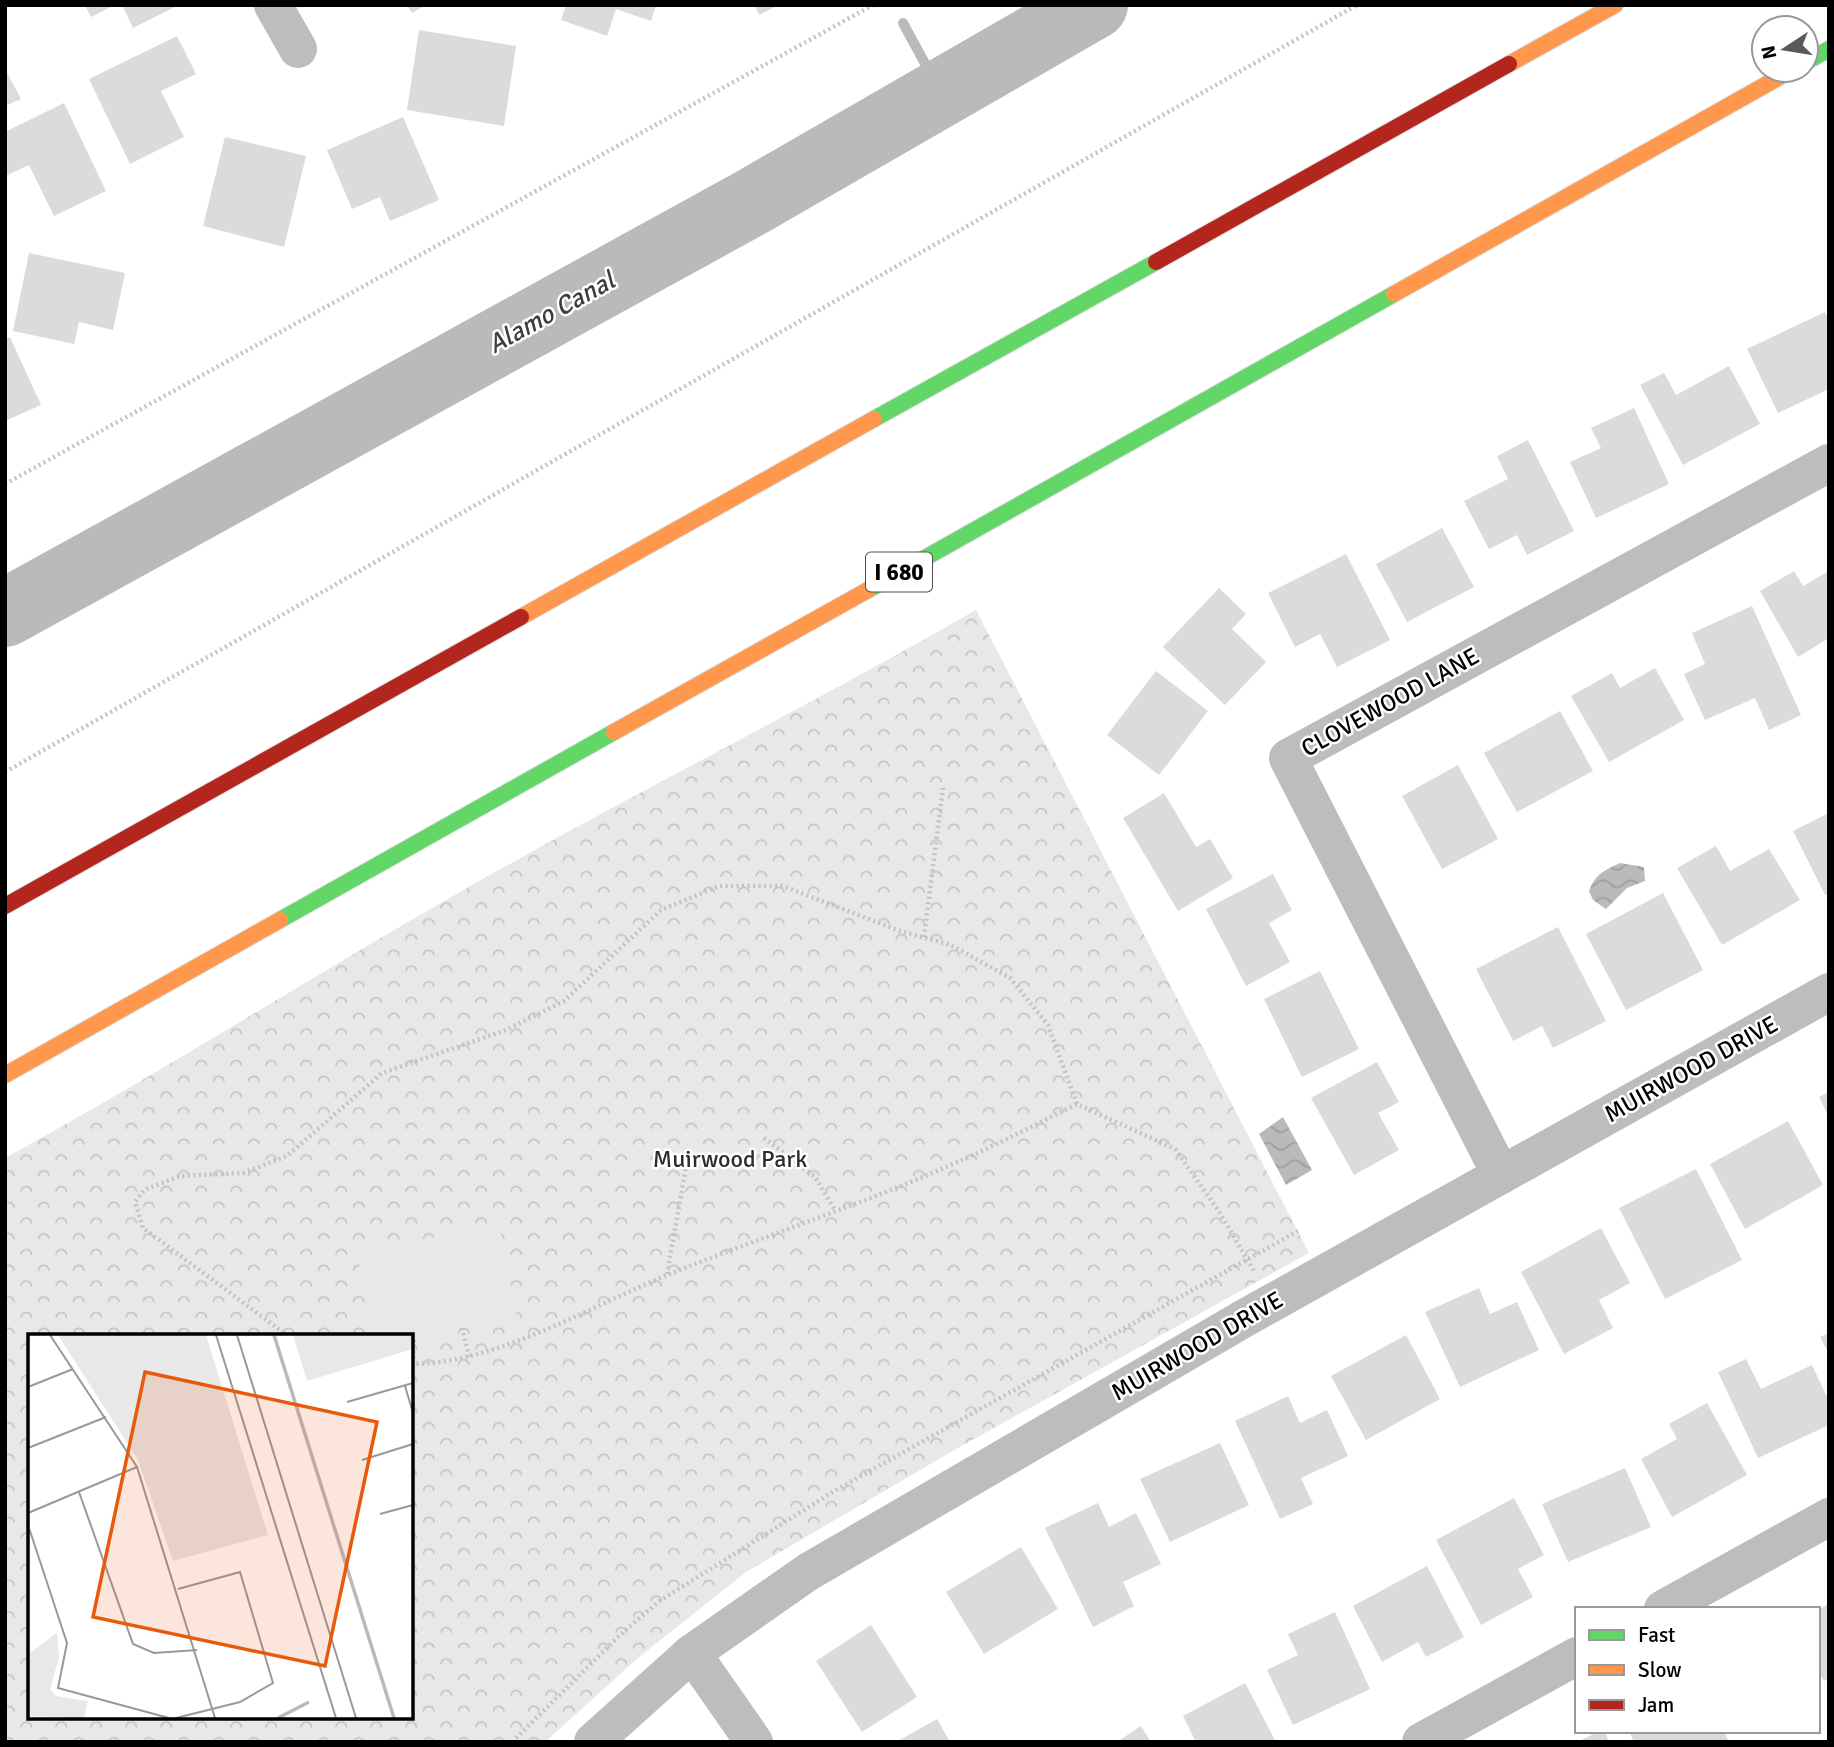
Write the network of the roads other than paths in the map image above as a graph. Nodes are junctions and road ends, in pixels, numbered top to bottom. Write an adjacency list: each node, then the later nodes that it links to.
1 (274, 5): 3 (street)
2 (1615, 5): 6 (highway)
3 (298, 49)
4 (1767, 84): 8 (highway, I 680)
5 (1829, 463): 9 (street, CLOVEWOOD LANE)
6 (5, 906)
7 (1829, 992): 9 (street, MUIRWOOD DRIVE)
8 (5, 1075)
9 (1501, 1175): 12 (street, MUIRWOOD DRIVE)
10 (1829, 1517): 11 (street)
11 (1667, 1607)
12 (692, 1653): 14 (street, MUIRWOOD DRIVE); 15 (street)
13 (1575, 1657): 16 (street)
14 (593, 1742)
15 (754, 1742)
16 (1421, 1742)

